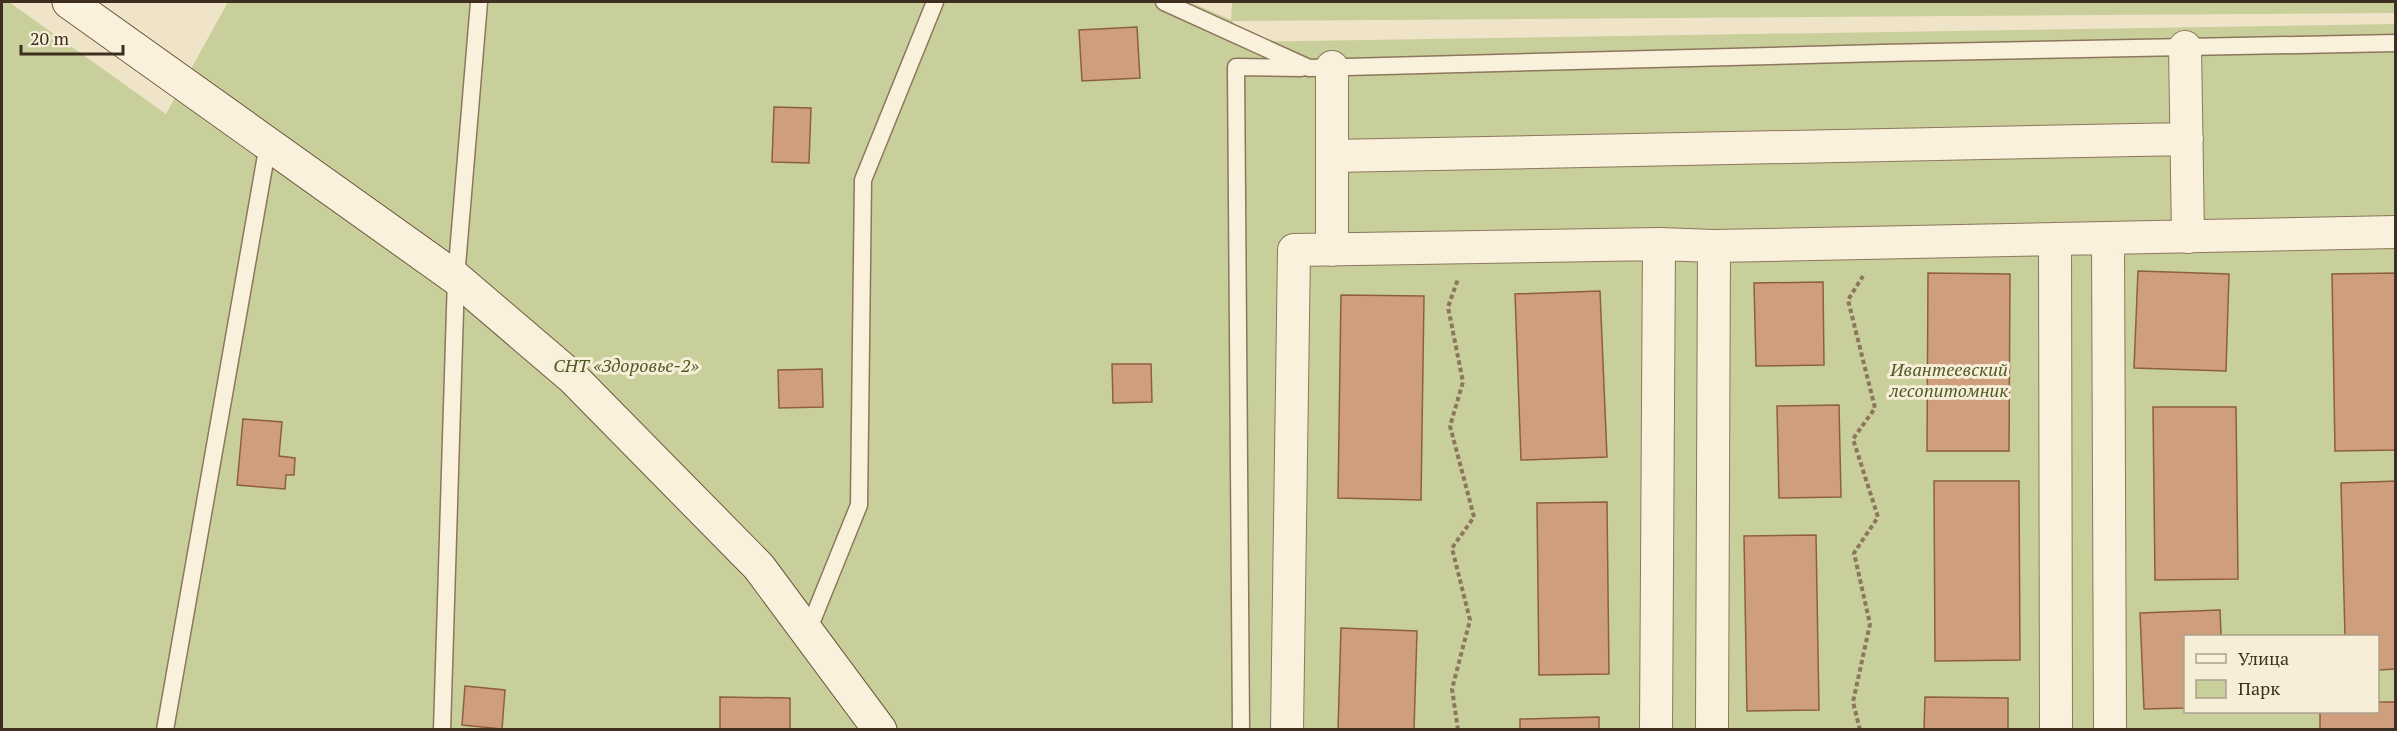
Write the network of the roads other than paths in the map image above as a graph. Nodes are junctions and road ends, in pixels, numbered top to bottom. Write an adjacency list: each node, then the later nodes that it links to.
1 (69, 2): 9 (main road)
2 (479, 2): 18 (lane)
3 (935, 2): 19 (lane)
4 (1164, 2): 7 (lane)
5 (2396, 43): 6 (lane)
6 (2185, 47): 7 (lane); 8 (street)
7 (1321, 68): 10 (street); 23 (lane)
8 (2187, 139): 10 (street); 12 (street)
9 (268, 144): 18 (main road); 20 (lane)
10 (1332, 156): 17 (street)
11 (2396, 232): 12 (street)
12 (2188, 237): 13 (street)
13 (2108, 238): 14 (street); 28 (street)
14 (2055, 239): 16 (street); 27 (street)
15 (1659, 244): 16 (street); 17 (street); 25 (street)
16 (1714, 246): 26 (street)
17 (1332, 250): 24 (street)
18 (456, 278): 19 (main road); 21 (lane)
19 (807, 631): 22 (main road)
20 (165, 729)
21 (442, 729)
22 (880, 729)
23 (1240, 729)
24 (1287, 729)
25 (1656, 729)
26 (1712, 729)
27 (2056, 729)
28 (2110, 729)

